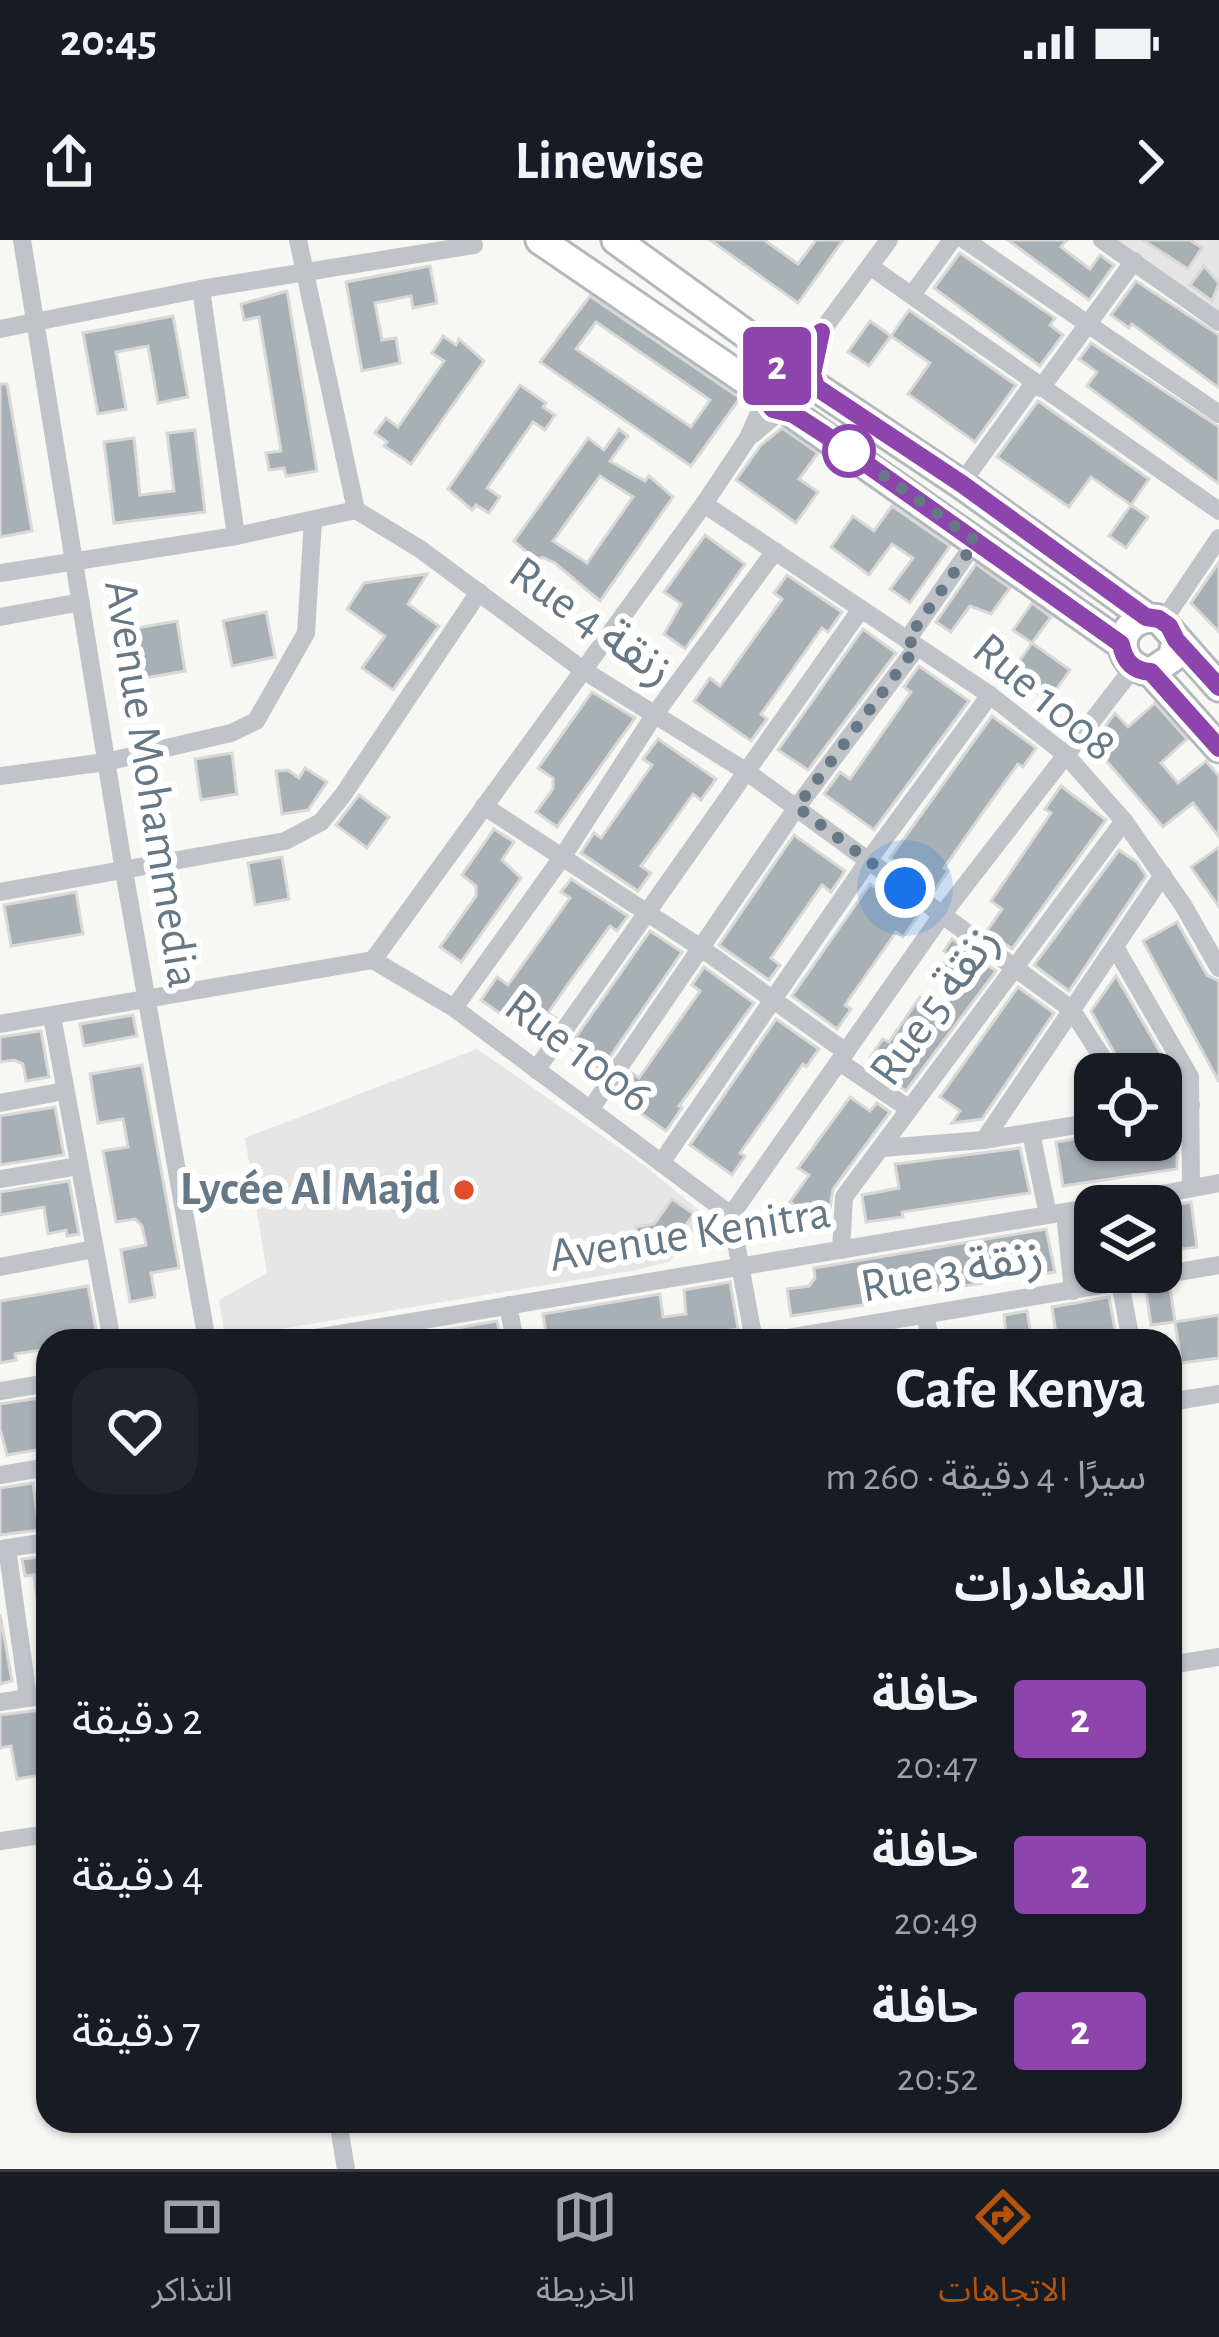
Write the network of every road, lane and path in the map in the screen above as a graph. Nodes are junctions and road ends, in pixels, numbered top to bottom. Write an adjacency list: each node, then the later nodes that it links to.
1 (22, 240): 16 (street, Avenue Mohammedia)
2 (298, 240): 12 (street)
3 (540, 240): 21 (main road)
4 (616, 240): 19 (main road)
5 (889, 240): 11 (street)
6 (952, 240): 14 (street)
7 (965, 240): 17 (street)
8 (1102, 240): 10 (street)
9 (473, 245): 12 (street)
10 (1134, 261): 15 (street); 17 (street)
11 (872, 267): 14 (street); 19 (street)
12 (305, 272): 13 (street); 25 (street)
13 (201, 289): 16 (street); 28 (street)
14 (912, 295): 20 (street)
15 (1219, 322)
16 (37, 323): 18 (street); 32 (street, Avenue Mohammedia)
17 (1085, 325): 20 (street); 22 (street)
18 (0, 329)
19 (801, 372): 21 (main road); 21 (main road); 23 (main road)
20 (1037, 385): 23 (street); 26 (street)
21 (775, 404): 24 (street); 30 (main road)
22 (1219, 414)
23 (962, 484): 38 (main road)
24 (704, 504): 31 (street, Rue 1008); 41 (street)
25 (356, 511): 27 (street); 34 (street, Rue 4 زنقة)
26 (1219, 511)
27 (313, 520): 28 (street); 47 (street)
28 (236, 536): 32 (street)
29 (1219, 538): 38 (street)
30 (976, 541): 39 (street); 40 (main road)
31 (775, 551): 36 (street, Rue 1008); 44 (street)
32 (74, 562): 33 (street); 35 (street, Avenue Mohammedia)
33 (0, 573)
34 (479, 592): 41 (street, Rue 4 زنقة); 55 (street)
35 (81, 602): 37 (street); 47 (street, Avenue Mohammedia)
36 (861, 609): 39 (street, Rue 1008); 48 (street)
37 (0, 617)
38 (1162, 626): 40 (main road); 40 (main road); 42 (main road)
39 (912, 643): 43 (street, Rue 1008); 51 (street)
40 (1135, 661): 45 (main road); 46 (street)
41 (583, 670): 44 (street, Rue 4 زنقة); 50 (street)
42 (1219, 687)
43 (990, 695): 46 (street, Rue 1008); 54 (street)
44 (655, 714): 48 (street, Rue 4 زنقة); 53 (street)
45 (1219, 748)
46 (1065, 754): 52 (street, Rue 1008); 59 (street)
47 (106, 762): 49 (street); 55 (street, Avenue Mohammedia)
48 (747, 772): 51 (street, Rue 4 زنقة); 58 (street)
49 (0, 776)
50 (484, 806): 53 (street); 62 (street)
51 (797, 807): 54 (street, Rue 4 زنقة); 61 (street)
52 (1124, 821): 56 (street, Rue 1008); 63 (street, Rue 5 زنقة)
53 (563, 856): 58 (street); 67 (street)
54 (868, 861): 59 (street, Rue 4 زنقة); 66 (street)
55 (124, 872): 57 (street); 65 (street, Avenue Mohammedia)
56 (1162, 875): 60 (street); 64 (street, Rue 1008)
57 (0, 892)
58 (648, 913): 61 (street); 73 (street)
59 (942, 915): 63 (street, Rue 4 زنقة); 72 (street)
60 (1115, 947): 68 (street); 76 (street)
61 (701, 948): 66 (street); 79 (street)
62 (373, 960): 65 (street); 67 (street, Rue 1006)
63 (1012, 966): 68 (street, Rue 4 زنقة); 78 (street, Rue 5 زنقة)
64 (1219, 968)
65 (146, 998): 69 (street); 104 (street, Avenue Mohammedia)
66 (774, 999): 72 (street); 84 (street)
67 (454, 1008): 73 (street, Rue 1006)
68 (1071, 1009): 71 (street); 82 (street)
69 (52, 1016): 70 (street); 74 (street)
70 (0, 1024)
71 (1099, 1053)
72 (844, 1057): 78 (street); 92 (street)
73 (536, 1070): 79 (street, Rue 1006)
74 (65, 1091): 75 (street); 85 (street)
75 (0, 1103)
76 (1191, 1105): 77 (street); 88 (street)
77 (1182, 1107)
78 (908, 1108): 83 (street, Rue 5 زنقة)
79 (590, 1110): 84 (street, Rue 1006)
80 (1074, 1125): 81 (street)
81 (1031, 1132): 82 (street); 91 (street)
82 (984, 1140): 83 (street)
83 (882, 1148): 94 (street, Rue 5 زنقة)
84 (661, 1163): 92 (street, Rue 1006)
85 (79, 1166): 86 (street); 93 (street)
86 (0, 1179)
87 (1219, 1183): 88 (street, Avenue Kenitra)
88 (1191, 1188): 89 (street, Avenue Kenitra)
89 (1182, 1190)
90 (1074, 1211): 91 (street, Avenue Kenitra)
91 (1057, 1214): 94 (street, Avenue Kenitra); 99 (street)
92 (731, 1215): 95 (street)
93 (94, 1249): 97 (street); 103 (street)
94 (841, 1250): 95 (street, Avenue Kenitra)
95 (740, 1265): 101 (street, Avenue Kenitra); 107 (street)
96 (1219, 1265): 98 (street, Rue 3 زنقة)
97 (0, 1267)
98 (1182, 1271)
99 (1072, 1291): 102 (street, Rue 3 زنقة)
100 (1122, 1293): 110 (street)
101 (508, 1305): 105 (street, Avenue Kenitra); 106 (street)
102 (925, 1316): 108 (street, Rue 3 زنقة); 109 (street)
103 (110, 1329)
104 (204, 1329)
105 (368, 1329)
106 (512, 1329)
107 (752, 1329)
108 (864, 1329)
109 (928, 1329)
110 (1129, 1329)
111 (36, 1385): 112 (street)
112 (0, 1391)
113 (1219, 1394): 114 (street)
114 (1182, 1400)
115 (36, 1469): 116 (street)
116 (0, 1475)
117 (36, 1544): 118 (street)
118 (4, 1548): 121 (street)
119 (1219, 1657): 120 (street)
120 (1182, 1663)
121 (36, 1687)
122 (36, 1696): 123 (street)
123 (0, 1702)
124 (36, 1836): 125 (street)
125 (0, 1841)
126 (340, 2133): 127 (street)
127 (346, 2169)

